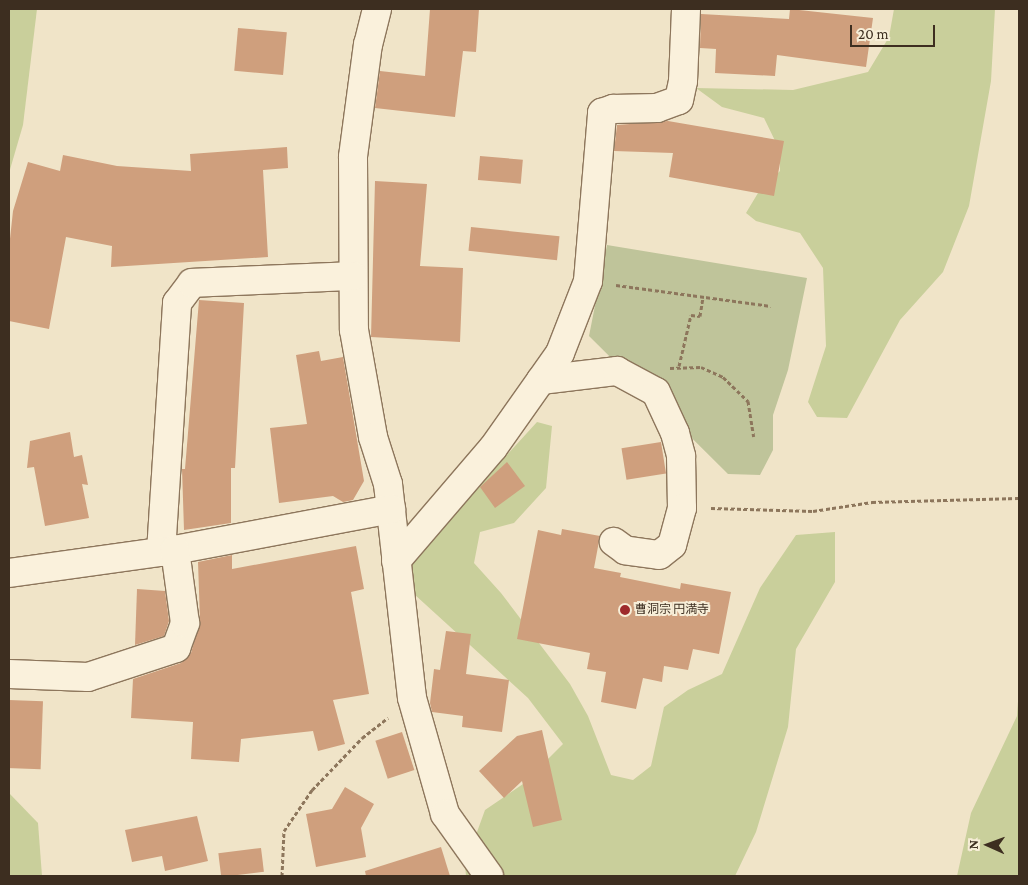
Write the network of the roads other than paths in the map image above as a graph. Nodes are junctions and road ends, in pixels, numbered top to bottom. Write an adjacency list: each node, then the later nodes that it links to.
1 (376, 9): 3 (street)
2 (686, 9): 4 (street)
3 (353, 276): 5 (street); 7 (street)
4 (541, 380): 6 (street); 8 (street)
5 (391, 509): 7 (street); 8 (street)
6 (614, 542)
7 (168, 551): 9 (street); 10 (street)
8 (396, 561): 11 (street)
9 (9, 573)
10 (9, 674)
11 (489, 876)

